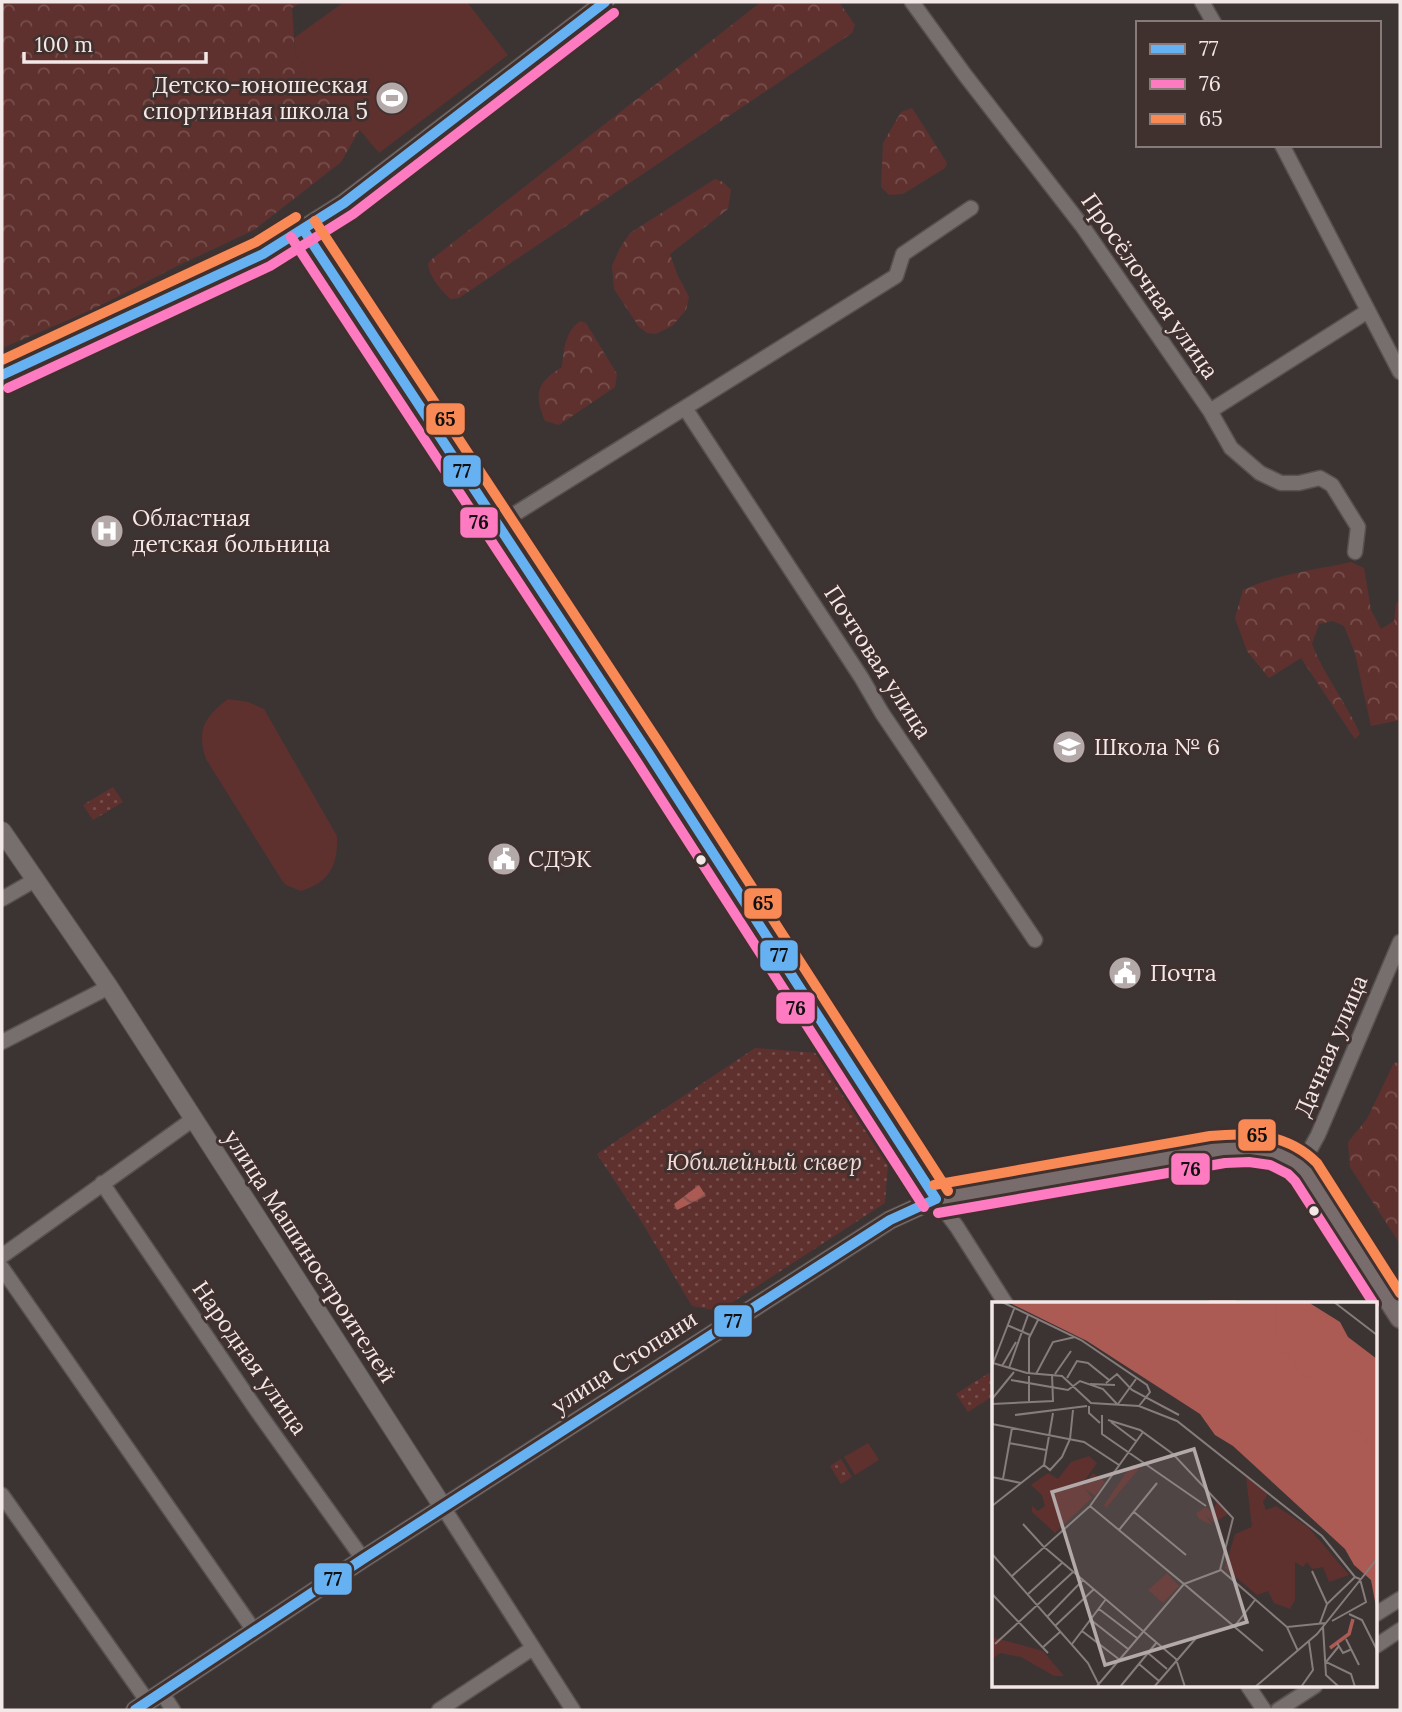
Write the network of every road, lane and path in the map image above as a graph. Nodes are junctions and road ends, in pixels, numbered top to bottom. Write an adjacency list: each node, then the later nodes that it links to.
1 (605, 2): 7 (street)
2 (912, 2): 12 (street, Просёлочная улица)
3 (1202, 2): 4 (street)
4 (1213, 21)
5 (1283, 147): 8 (street)
6 (971, 208): 11 (street)
7 (303, 229): 10 (main road); 13 (main road)
8 (1368, 311): 9 (street); 12 (street)
9 (1400, 372)
10 (2, 374)
11 (685, 408): 13 (street); 18 (street, Почтовая улица)
12 (1210, 411): 14 (street, Просёлочная улица)
13 (497, 525): 25 (main road)
14 (1355, 552)
15 (2, 831): 16 (street, улица Машиностроителей)
16 (35, 880): 17 (street); 20 (street, улица Машиностроителей)
17 (2, 899)
18 (1035, 940)
19 (1400, 943): 23 (street, Дачная улица)
20 (109, 987): 21 (street); 22 (street, улица Машиностроителей)
21 (2, 1042)
22 (192, 1120): 24 (street); 31 (street, улица Машиностроителей)
23 (1301, 1166): 25 (main road, улица Стопани); 29 (main road)
24 (102, 1183): 26 (street); 32 (street, Народная улица)
25 (936, 1199): 28 (street); 31 (street, улица Стопани)
26 (2, 1256)
27 (2, 1268): 36 (street)
28 (1005, 1302)
29 (1400, 1318)
30 (2, 1495): 41 (street)
31 (443, 1507): 32 (street, улица Стопани); 38 (street, улица Машиностроителей)
32 (363, 1559): 36 (street, улица Стопани)
33 (1400, 1598): 34 (street)
34 (1378, 1613)
35 (1400, 1630): 37 (street)
36 (255, 1632): 41 (street, улица Стопани)
37 (1378, 1645)
38 (533, 1648): 43 (street); 44 (street, улица Машиностроителей)
39 (1255, 1688): 45 (street)
40 (1312, 1688): 46 (street)
41 (148, 1702): 42 (street)
42 (173, 1710)
43 (439, 1710)
44 (573, 1710)
45 (1264, 1710)
46 (1278, 1710)

